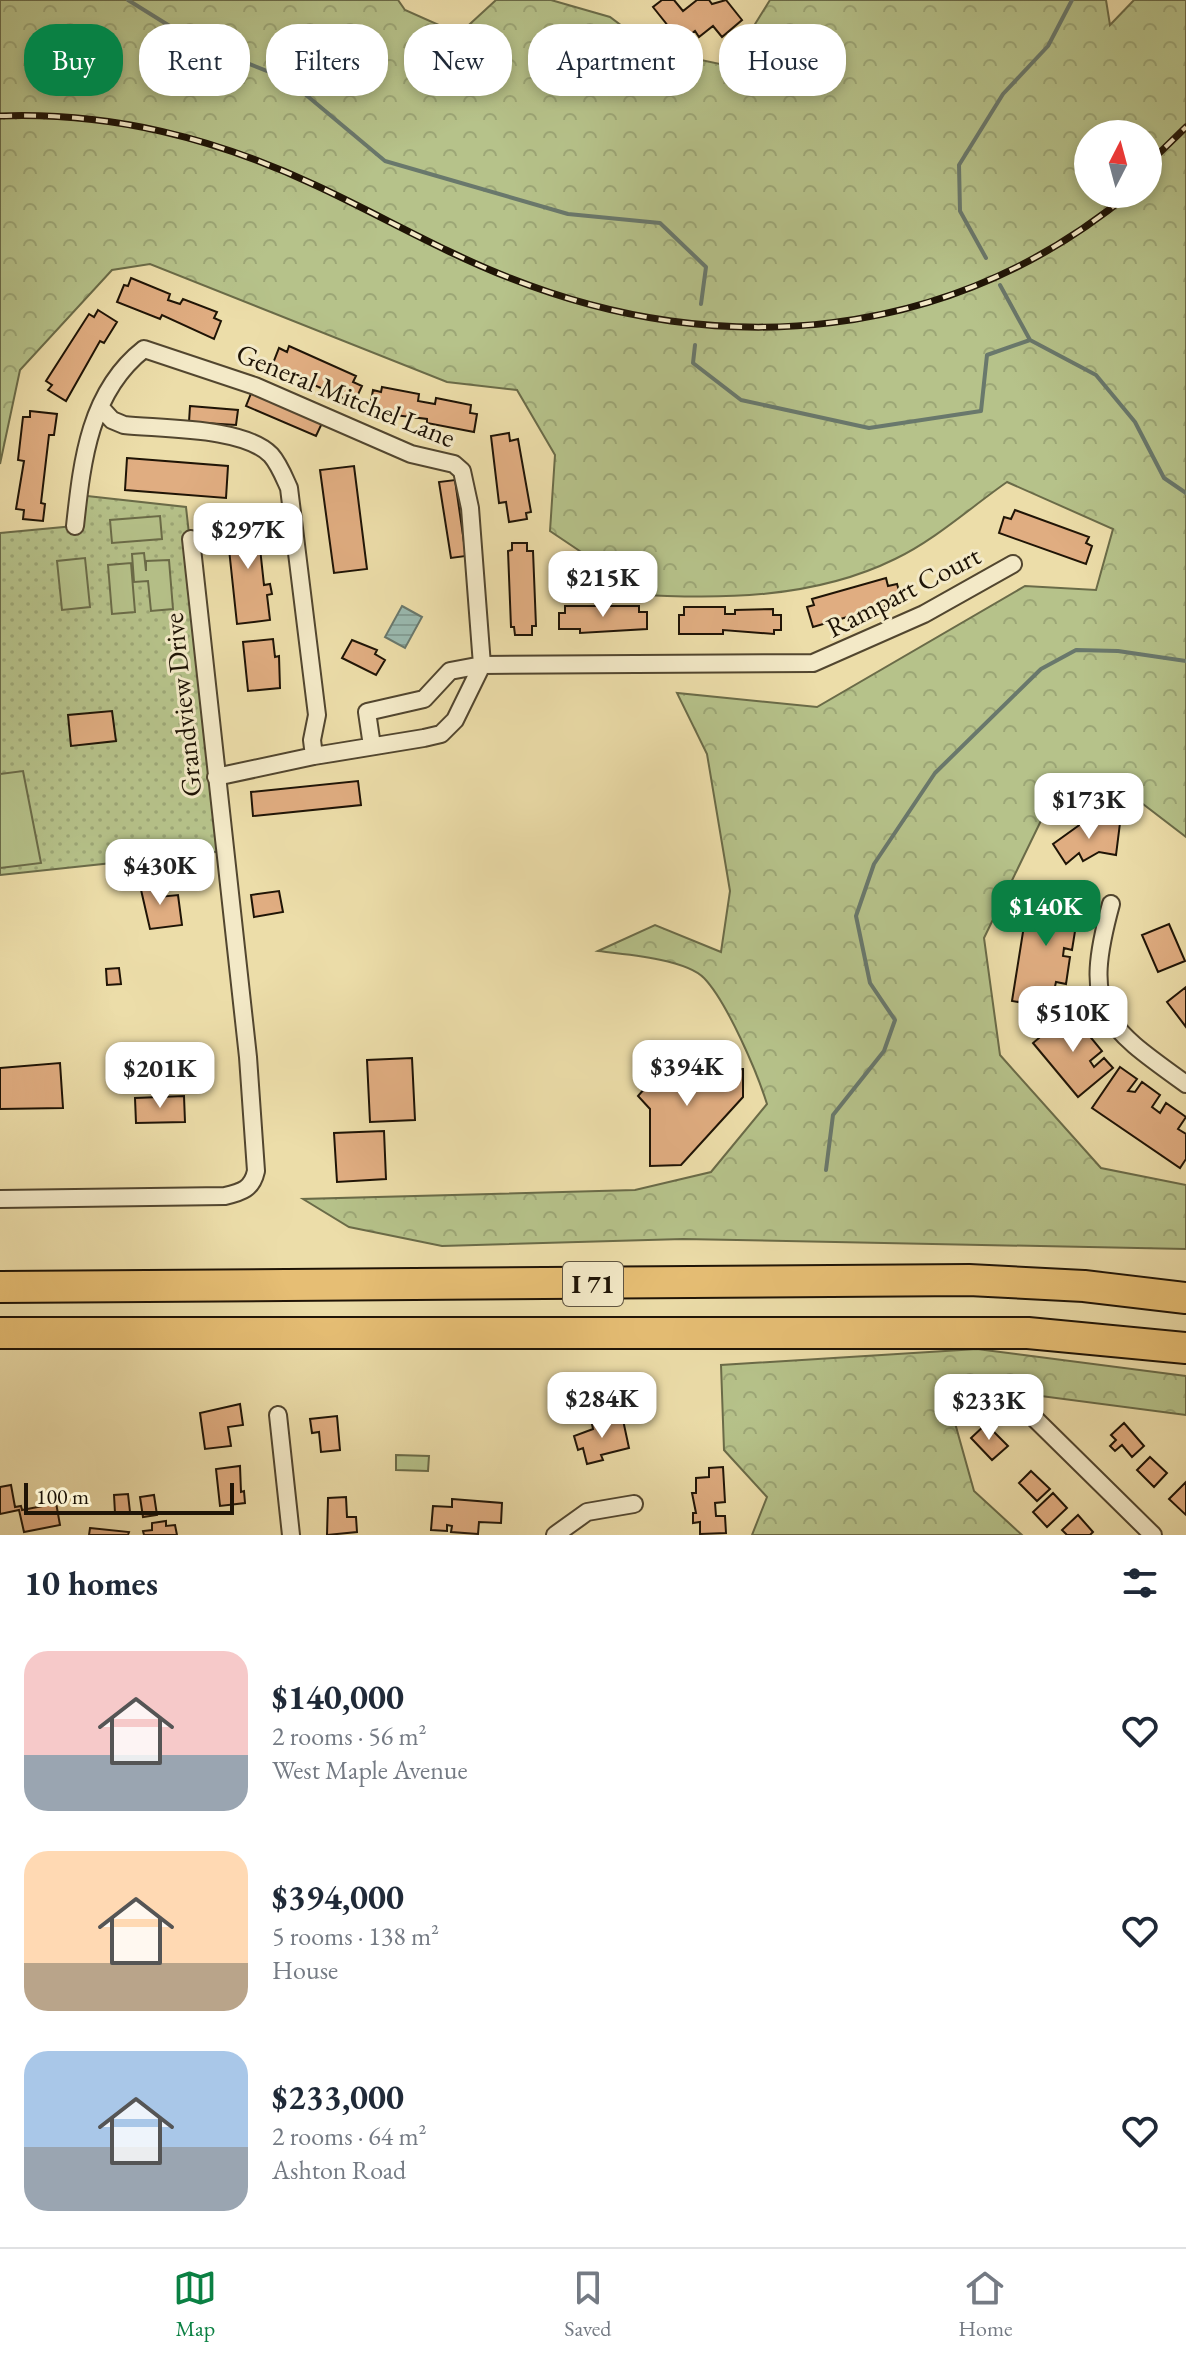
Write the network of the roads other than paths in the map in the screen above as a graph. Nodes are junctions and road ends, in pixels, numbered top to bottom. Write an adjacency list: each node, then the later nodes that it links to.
1 (101, 408): 2 (street, General Mitchel Lane); 5 (street, General Mitchel Lane); 7 (street)
2 (75, 526)
3 (191, 539): 8 (street, Grandview Drive)
4 (1013, 564): 5 (street, Rampart Court)
5 (482, 665): 6 (street); 6 (street, Rampart Court)
6 (372, 746): 7 (street)
7 (314, 756): 8 (street)
8 (216, 777): 11 (street, Grandview Drive)
9 (1111, 904): 10 (street)
10 (1186, 1084)
11 (0, 1199)
12 (0, 1287): 13 (highway, I 71)
13 (1186, 1298)
14 (0, 1333): 15 (highway, I 71)
15 (64, 1333): 16 (highway); 17 (highway, I 71)
16 (0, 1341)
17 (1186, 1348)
18 (1023, 1407): 23 (street)
19 (278, 1415): 21 (street)
20 (634, 1504): 22 (street)
21 (291, 1535)
22 (555, 1535)
23 (1153, 1535)

